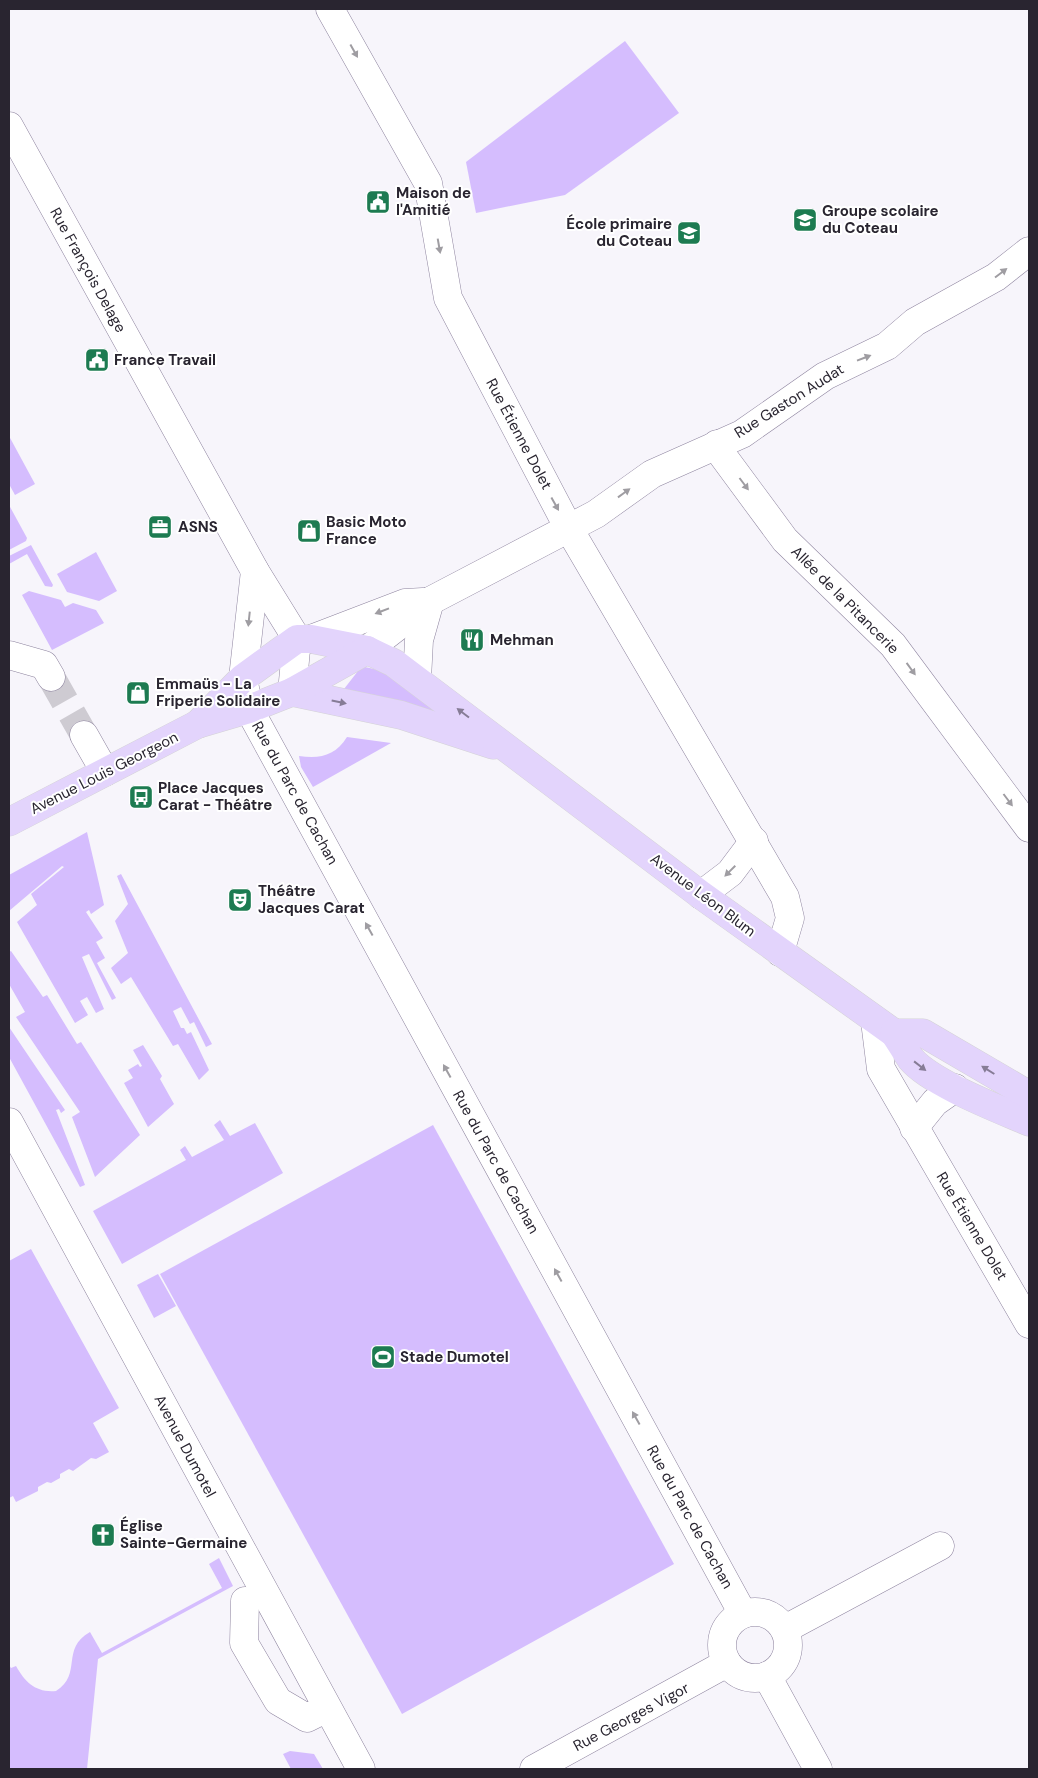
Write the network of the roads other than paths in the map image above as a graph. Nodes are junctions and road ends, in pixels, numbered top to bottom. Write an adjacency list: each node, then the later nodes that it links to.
1 (330, 9): 5 (street, Rue Étienne Dolet, one-way to 5)
2 (9, 126): 6 (street, Rue François Delage)
3 (1029, 251): 4 (street, Rue Gaston Audat, one-way to 3)
4 (717, 444): 5 (street, Rue Gaston Audat, one-way to 4); 21 (street, Allée de la Pitancerie, one-way to 21)
5 (568, 527): 7 (street, Avenue Louis Georgeon); 22 (street, Rue Étienne Dolet)
6 (254, 571): 8 (street, Rue François Delage); 12 (street, one-way to 12)
7 (430, 601): 8 (street, Avenue Louis Georgeon, one-way to 8); 9 (street, Avenue Louis Georgeon); 13 (street)
8 (304, 639): 9 (main road); 12 (main road, Avenue Louis Georgeon); 14 (street)
9 (366, 650): 13 (main road, Avenue Léon Blum); 14 (main road, Avenue Louis Georgeon)
10 (9, 655): 11 (street)
11 (51, 677)
12 (243, 678): 15 (street); 16 (main road, Avenue Louis Georgeon)
13 (417, 678): 18 (main road, Avenue Léon Blum, one-way to 13)
14 (292, 692): 15 (main road, Avenue Louis Georgeon); 18 (main road, Avenue Léon Blum, one-way to 18)
15 (249, 710): 16 (main road, Avenue Louis Georgeon); 34 (street, Rue du Parc de Cachan, one-way to 15)
16 (198, 724): 19 (main road, Avenue Louis Georgeon)
17 (84, 735): 19 (street)
18 (516, 753): 23 (main road, Avenue Léon Blum)
19 (105, 772): 20 (main road, Avenue Louis Georgeon)
20 (9, 822)
21 (1029, 828)
22 (754, 841): 23 (street, one-way to 23); 24 (street, Rue Étienne Dolet)
23 (701, 895): 24 (main road, Avenue Léon Blum)
24 (780, 952): 25 (main road, Avenue Léon Blum)
25 (885, 1027): 26 (main road, Avenue Léon Blum, one-way to 26); 27 (main road, one-way to 25); 30 (street, Rue Étienne Dolet)
26 (955, 1088): 29 (main road, Avenue Léon Blum); 30 (street)
27 (1029, 1095)
28 (9, 1122): 38 (street, Avenue Dumotel)
29 (1029, 1122)
30 (914, 1128): 31 (street, Rue Étienne Dolet)
31 (1029, 1324)
32 (940, 1546): 35 (street)
33 (245, 1600): 38 (street)
34 (743, 1614): 35 (street); 36 (street)
35 (785, 1630): 37 (street)
36 (727, 1664): 37 (street); 40 (street, Rue Georges Vigor)
37 (767, 1676): 41 (street)
38 (327, 1708): 39 (street, Avenue Dumotel)
39 (361, 1769)
40 (534, 1769)
41 (818, 1769)

